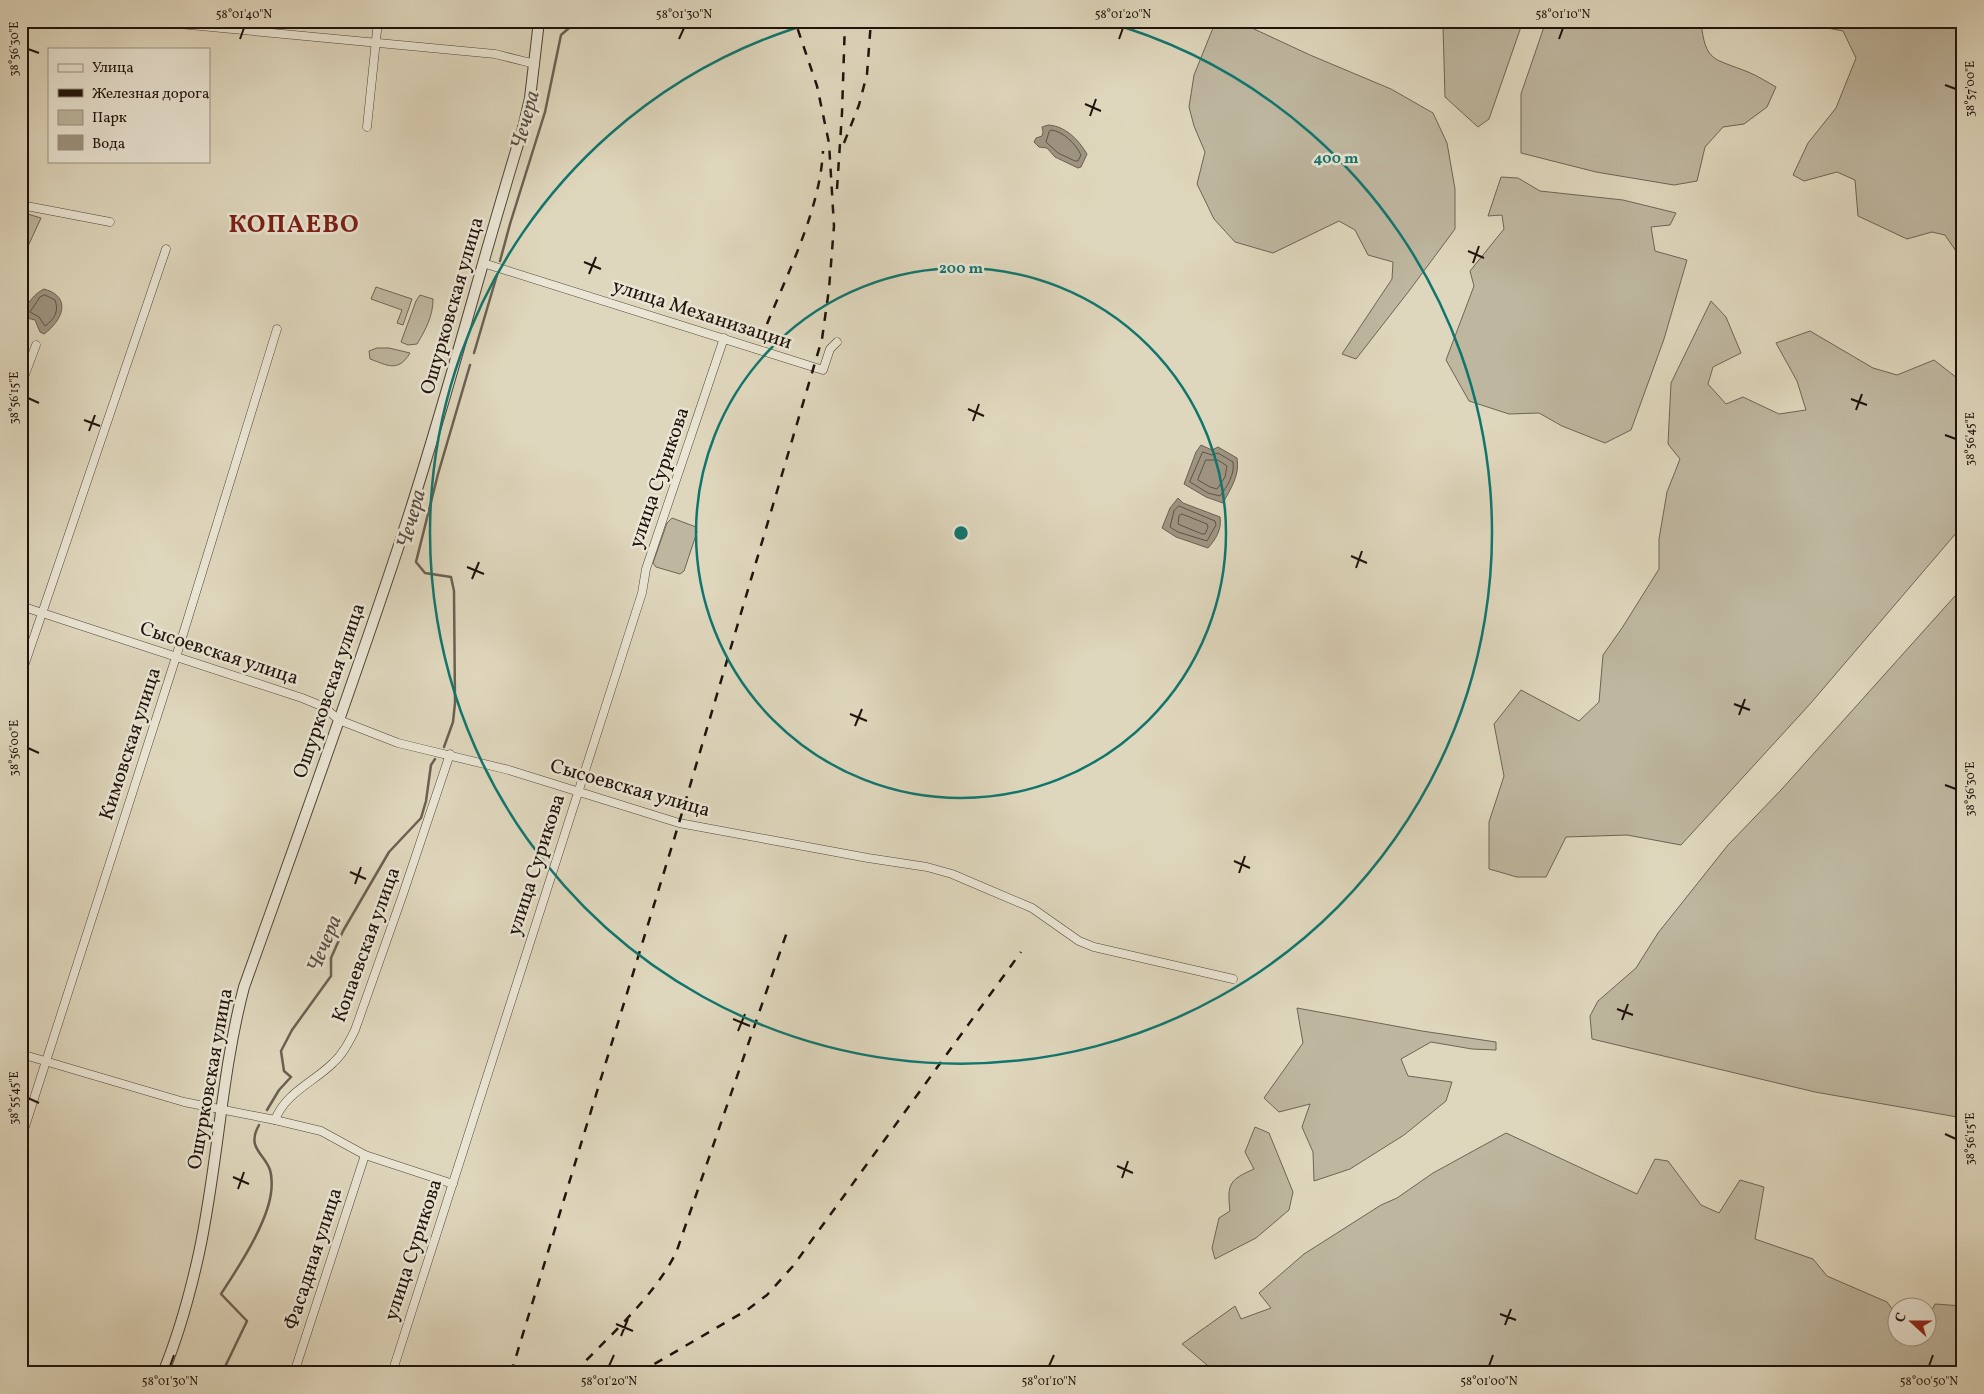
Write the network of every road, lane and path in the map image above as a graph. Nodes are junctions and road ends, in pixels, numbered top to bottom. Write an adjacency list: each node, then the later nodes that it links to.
1 (147, 21): 4 (street)
2 (378, 21): 4 (street)
3 (539, 21): 5 (street, Ошурковская улица)
4 (376, 43): 5 (street); 6 (street)
5 (535, 64): 10 (street, Ошурковская улица)
6 (368, 127)
7 (21, 205): 8 (street)
8 (110, 222)
9 (166, 248): 17 (street)
10 (483, 263): 12 (street, улица Механизации); 20 (street, Ошурковская улица)
11 (277, 329): 18 (street, Кимовская улица)
12 (724, 338): 13 (street, улица Механизации); 22 (street, улица Сурикова)
13 (837, 342)
14 (36, 345): 15 (street)
15 (21, 385)
16 (21, 606): 17 (street, Сысоевская улица)
17 (41, 613): 18 (street, Сысоевская улица); 19 (street)
18 (176, 657): 20 (street, Сысоевская улица); 25 (street, Кимовская улица)
19 (21, 675)
20 (339, 720): 21 (street, Сысоевская улица); 26 (street, Ошурковская улица)
21 (450, 754): 22 (street, Сысоевская улица); 27 (street, Копаевская улица)
22 (577, 792): 23 (street, Сысоевская улица); 30 (street, улица Сурикова)
23 (1233, 979)
24 (21, 1054): 25 (street)
25 (45, 1062): 26 (street); 28 (street, Кимовская улица)
26 (221, 1110): 27 (street); 31 (street, Ошурковская улица)
27 (275, 1120): 29 (street)
28 (21, 1139)
29 (365, 1155): 30 (street); 32 (street, Фасадная улица)
30 (453, 1184): 33 (street, улица Сурикова)
31 (163, 1373)
32 (294, 1373)
33 (392, 1373)

